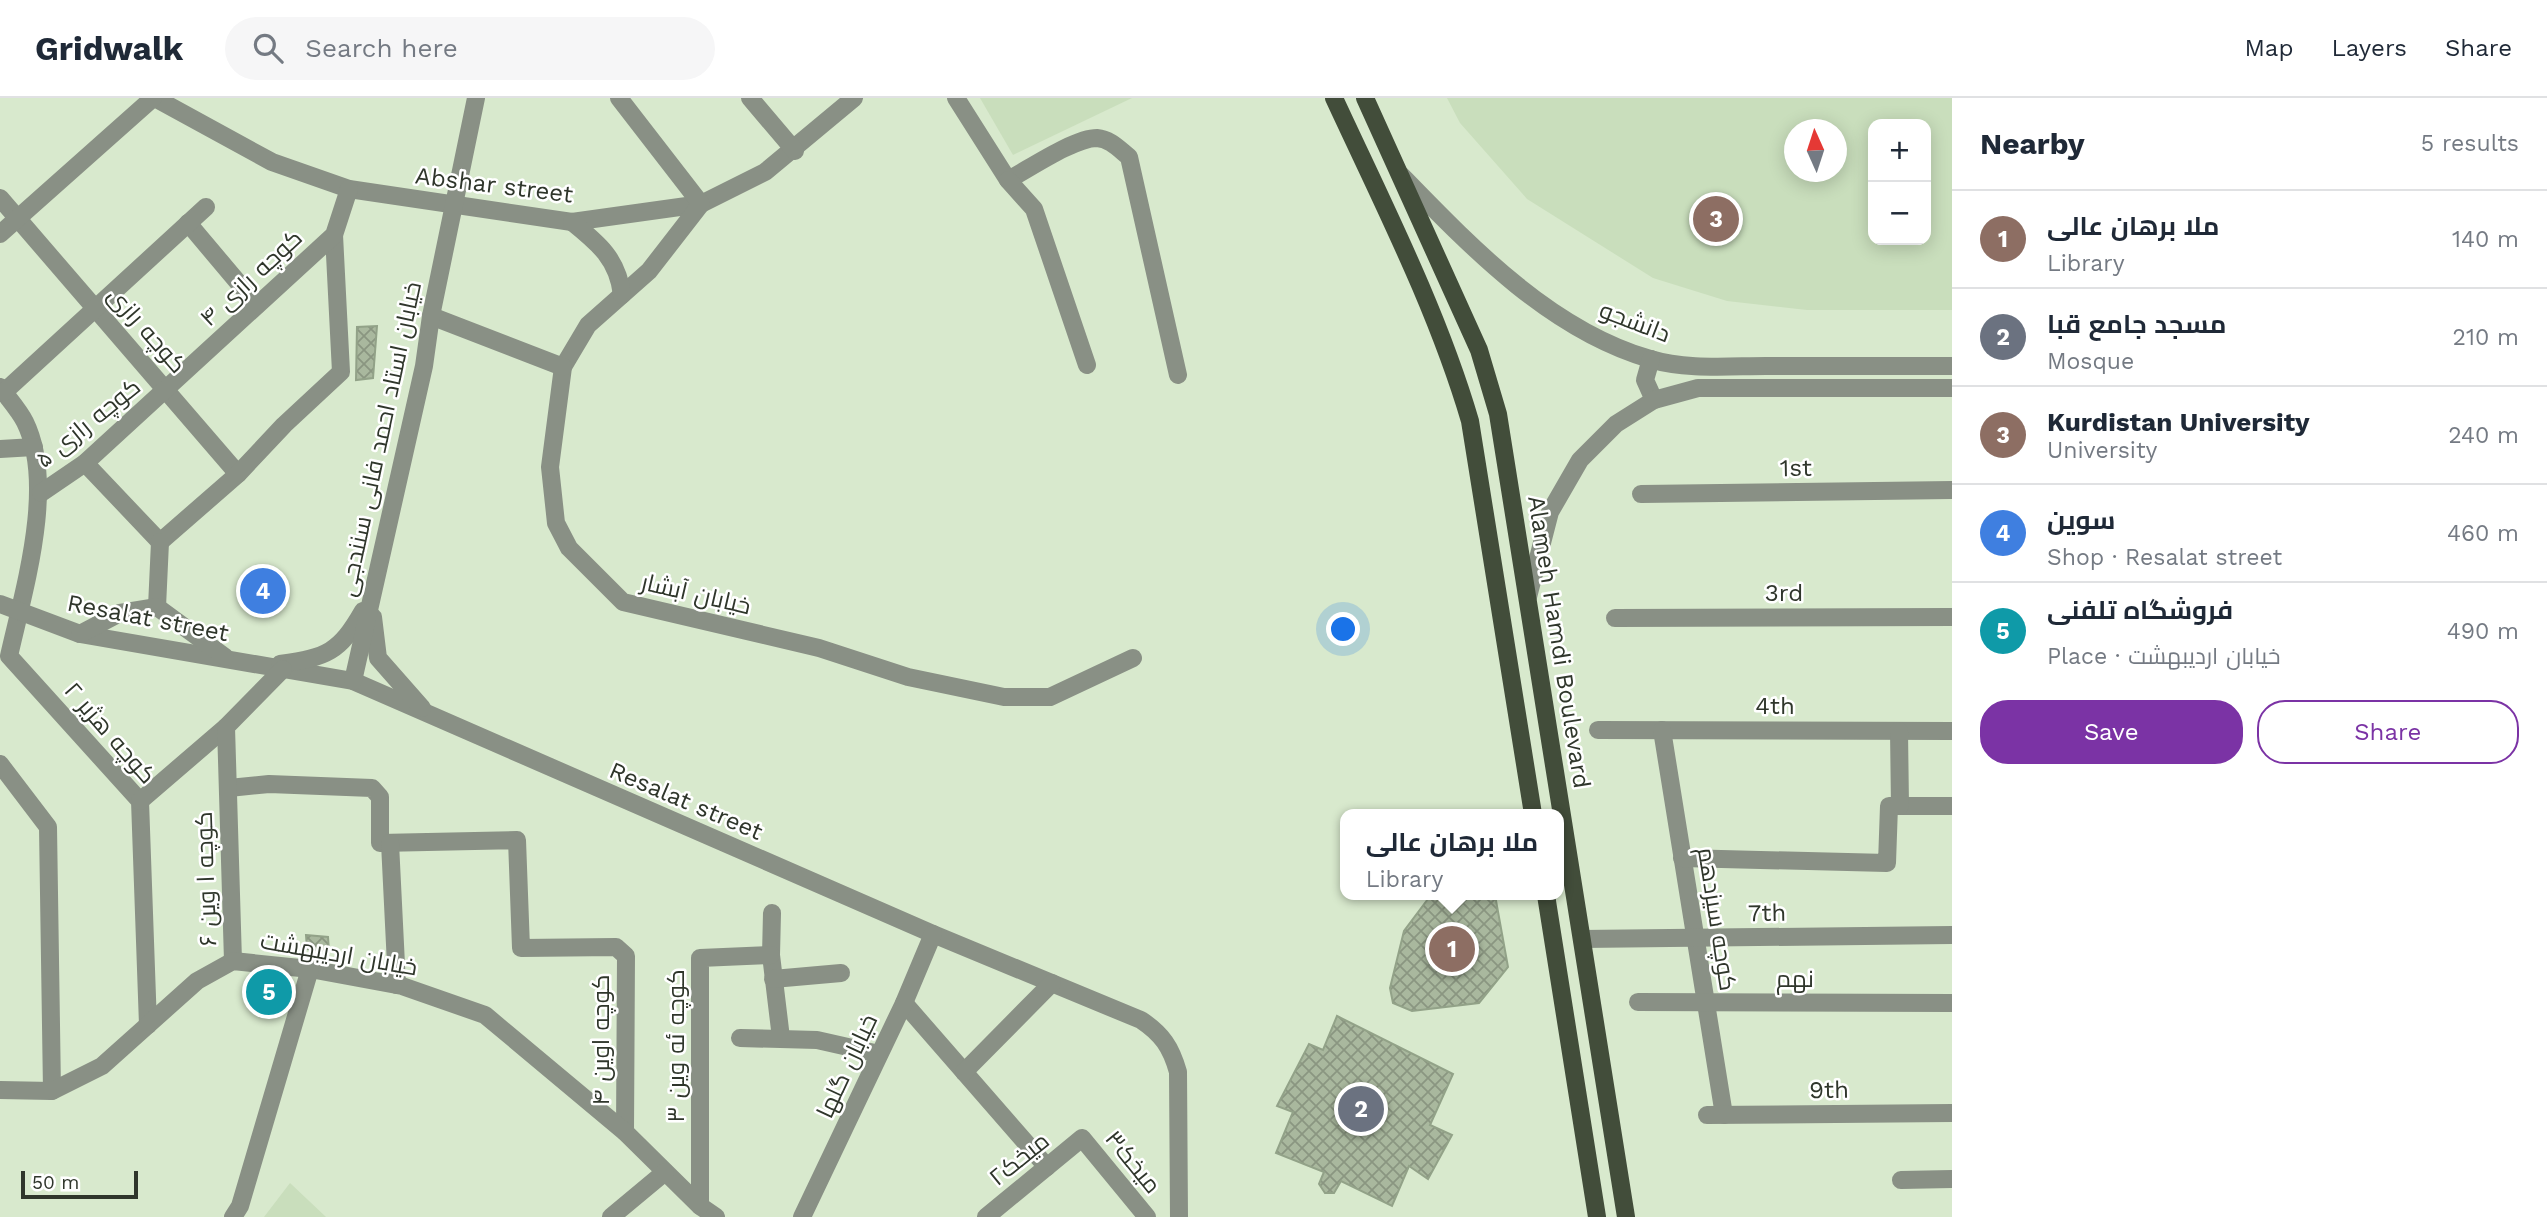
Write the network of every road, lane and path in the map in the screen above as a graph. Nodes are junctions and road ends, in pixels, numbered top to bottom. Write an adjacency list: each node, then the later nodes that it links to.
1 (154, 98): 12 (street, Abshar street); 17 (street)
2 (476, 98): 16 (street, خیابان استاد احمد فانی سنندجی)
3 (619, 98): 14 (street)
4 (750, 98): 9 (street)
5 (854, 98): 9 (street, Abshar street)
6 (956, 98): 11 (street)
7 (1334, 98): 66 (main road)
8 (1365, 98): 10 (main road, Alameh Hamdi Boulevard)
9 (795, 151): 14 (street, Abshar street)
10 (1399, 173): 26 (street, دانشجو); 44 (main road, Alameh Hamdi Boulevard)
11 (1008, 180): 27 (street); 30 (street)
12 (349, 189): 16 (street, Abshar street); 21 (street, کوچه رازی ۴)
13 (0, 198): 17 (street, کوچه رازی)
14 (701, 204): 18 (street, Abshar street); 22 (street, خیابان آبشار)
15 (206, 206): 19 (street)
16 (453, 207): 18 (street, Abshar street); 25 (street, خیابان استاد احمد فانی سنندجی)
17 (18, 219): 20 (street); 24 (street, کوچه رازی)
18 (572, 222): 22 (street)
19 (188, 223): 23 (street); 24 (street)
20 (0, 234)
21 (334, 235): 23 (street, کوچه رازی ۴); 38 (street)
22 (622, 295): 29 (street, خیابان آبشار)
23 (257, 305): 33 (street, کوچه رازی ۴)
24 (96, 309): 32 (street); 33 (street, کوچه رازی)
25 (430, 316): 29 (street); 43 (street, خیابان استاد احمد فانی سنندجی)
26 (1651, 359): 28 (street, دانشجو); 34 (street)
27 (1087, 366)
28 (1952, 366)
29 (563, 367): 51 (street, خیابان آبشار)
30 (1178, 375)
31 (1952, 388): 34 (street)
32 (2, 389): 35 (street)
33 (167, 390): 37 (street, کوچه رازی ۵); 38 (street, کوچه رازی)
34 (1654, 400): 44 (street)
35 (34, 447): 36 (street); 40 (street)
36 (0, 449)
37 (85, 463): 40 (street, کوچه رازی ۵); 42 (street)
38 (238, 474): 42 (street)
39 (1952, 491): 41 (street, 1st)
40 (40, 493): 47 (street)
41 (1641, 494)
42 (160, 542): 46 (street)
43 (372, 596): 53 (street); 54 (street, خیابان استاد احمد فانی سنندجی); 55 (street)
44 (1528, 597): 67 (main road, Alameh Hamdi Boulevard)
45 (0, 604): 47 (street, Resalat street)
46 (157, 607): 50 (street); 52 (street)
47 (19, 613): 50 (street, Resalat street); 63 (street, کوچه هژیر ۲)
48 (1952, 617): 49 (street, 3rd)
49 (1615, 618)
50 (80, 634): 52 (street, Resalat street)
51 (1133, 658)
52 (227, 659): 53 (street, Resalat street)
53 (275, 668): 54 (street, Resalat street); 56 (street)
54 (353, 681): 55 (street, Resalat street)
55 (429, 715): 73 (street, Resalat street)
56 (226, 727): 62 (street); 63 (street)
57 (1598, 730): 58 (street, 4th)
58 (1662, 730): 59 (street, 4th); 70 (street, کوچه سیزدهم)
59 (1899, 731): 60 (street, 4th); 64 (street)
60 (1952, 731)
61 (0, 764): 94 (street)
62 (229, 788): 69 (street, کوچه ا وین ۶); 78 (street, کوچه ا وین ۶)
63 (140, 800): 88 (street, کوچه هژیر ۲)
64 (1900, 806): 65 (street); 70 (street)
65 (1952, 806)
66 (1532, 809)
67 (1561, 809)
68 (1564, 829): 76 (main road, Alameh Hamdi Boulevard)
69 (385, 843): 83 (street, کوچه ا وین ۶); 97 (street, کوچه اوین ۴)
70 (1682, 858): 75 (street, کوچه سیزدهم)
71 (1547, 900): 111 (main road)
72 (772, 913): 77 (street)
73 (933, 934): 82 (street, Resalat street); 85 (street, خیابان گلها)
74 (1952, 935): 75 (street, 7th)
75 (1695, 938): 76 (street, 7th); 86 (street, کوچه سیزدهم)
76 (1581, 939): 112 (main road, Alameh Hamdi Boulevard)
77 (771, 955): 81 (street); 103 (street, کوچه ئه وین ۳)
78 (233, 961): 79 (street, خیابان اردیبهشت); 88 (street, خیابان اردیبهشت)
79 (310, 969): 83 (street, خیابان اردیبهشت); 104 (street)
80 (841, 973): 81 (street)
81 (774, 979): 90 (street)
82 (1052, 983): 92 (street); 110 (street, Resalat street)
83 (397, 985): 97 (street, خیابان اردیبهشت)
84 (1638, 1002): 86 (street, نهم)
85 (904, 1003): 91 (street, خیابان گلها); 92 (street)
86 (1706, 1003): 87 (street, نهم); 96 (street, کوچه سیزدهم)
87 (1952, 1003)
88 (148, 1025): 94 (street, خیابان اردیبهشت)
89 (740, 1038): 90 (street)
90 (781, 1038): 91 (street)
91 (879, 1054): 107 (street, خیابان گلها)
92 (964, 1072): 99 (street)
93 (0, 1090): 94 (street, خیابان اردیبهشت)
94 (52, 1091)
95 (1952, 1112): 96 (street, 9th)
96 (1716, 1115)
97 (625, 1132): 100 (street, خیابان اردیبهشت)
98 (1082, 1138): 99 (street, میخک۲); 109 (street, میخک۳)
99 (1047, 1167): 108 (street, میخک۲)
100 (665, 1172): 103 (street, خیابان اردیبهشت); 105 (street)
101 (1952, 1179): 102 (street)
102 (1901, 1180)
103 (700, 1206): 106 (street, خیابان اردیبهشت)
104 (233, 1217)
105 (611, 1217)
106 (716, 1217)
107 (802, 1217)
108 (986, 1217)
109 (1147, 1217)
110 (1179, 1217)
111 (1597, 1217)
112 (1626, 1217)

